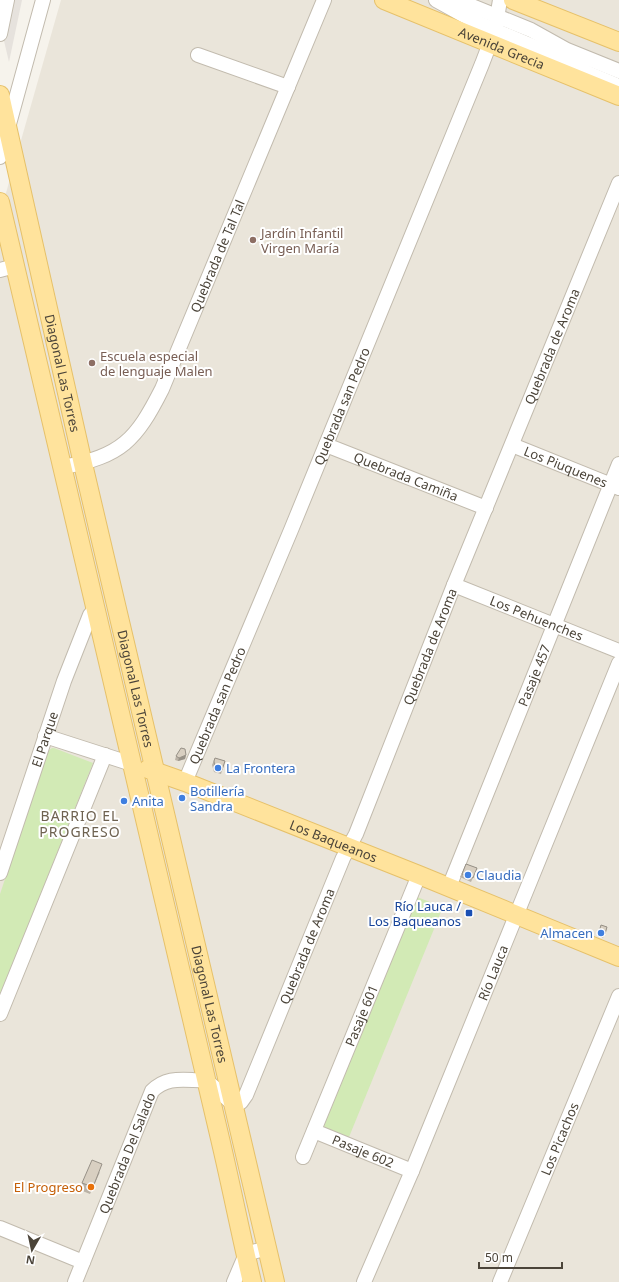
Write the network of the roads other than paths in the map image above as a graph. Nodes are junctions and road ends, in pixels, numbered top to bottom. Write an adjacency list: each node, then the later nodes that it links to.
1 (7, 0): 10 (street)
2 (43, 0): 18 (street)
3 (324, 0): 15 (street, Quebrada de Tal Tal)
4 (384, 0): 9 (main road, Avenida Grecia)
5 (436, 0): 9 (street)
6 (457, 0): 9 (street)
7 (500, 0): 9 (street, Quebrada san Pedro)
8 (512, 0): 11 (main road)
9 (494, 30): 13 (street); 14 (street); 17 (main road, Avenida Grecia); 23 (street, Quebrada san Pedro)
10 (0, 34)
11 (619, 42)
12 (198, 55): 15 (street)
13 (619, 71)
14 (619, 86)
15 (288, 87): 25 (street, Quebrada de Tal Tal)
16 (0, 95): 18 (main road, Diagonal Las Torres)
17 (619, 96)
18 (8, 130): 19 (street); 25 (main road, Diagonal Las Torres)
19 (0, 157)
20 (619, 183): 24 (street, Quebrada de Aroma)
21 (0, 202): 22 (main road, Diagonal Las Torres)
22 (8, 268): 27 (main road, Diagonal Las Torres)
23 (326, 445): 29 (street, Quebrada Camiña); 39 (street, Quebrada san Pedro)
24 (512, 445): 28 (street, Los Piuquenes); 29 (street, Quebrada de Aroma)
25 (83, 464): 27 (street, Quebrada de Tal Tal); 38 (main road, Diagonal Las Torres)
26 (619, 464): 28 (street, Pasaje 457)
27 (64, 468): 31 (main road, Diagonal Las Torres)
28 (615, 487): 32 (street, Pasaje 457)
29 (486, 508): 30 (street, Quebrada de Aroma)
30 (454, 586): 32 (street, Los Pehuenches); 40 (street, Quebrada de Aroma)
31 (96, 608): 35 (street, El Parque); 37 (main road, Diagonal Las Torres)
32 (554, 625): 33 (street, Los Pehuenches); 43 (street, Pasaje 457)
33 (619, 651)
34 (619, 663): 44 (street, Río Lauca)
35 (45, 736): 36 (street, Los Baqueanos); 41 (street, El Parque)
36 (105, 755): 37 (street, Los Baqueanos); 47 (street)
37 (132, 764): 38 (main road, Los Baqueanos); 48 (main road, Diagonal Las Torres)
38 (156, 772): 39 (main road, Los Baqueanos); 49 (main road, Diagonal Las Torres)
39 (185, 782): 40 (main road, Los Baqueanos)
40 (349, 847): 42 (main road, Los Baqueanos); 49 (street, Quebrada de Aroma)
41 (0, 873)
42 (419, 875): 43 (main road, Los Baqueanos); 50 (street, Pasaje 601)
43 (449, 887): 44 (main road, Los Baqueanos)
44 (516, 915): 45 (main road, Los Baqueanos); 52 (street, Río Lauca)
45 (619, 957)
46 (619, 996): 62 (street, Los Picachos)
47 (0, 1014)
48 (206, 1081): 49 (street); 55 (main road, Diagonal Las Torres); 56 (street, Quebrada Del Salado)
49 (235, 1106): 54 (main road, Diagonal Las Torres)
50 (314, 1131): 51 (street, Pasaje 601); 52 (street, Pasaje 602)
51 (303, 1157)
52 (412, 1171): 61 (street, Río Lauca)
53 (0, 1228): 56 (street)
54 (267, 1248): 55 (street); 60 (main road, Diagonal Las Torres)
55 (246, 1254): 58 (street); 59 (main road, Diagonal Las Torres)
56 (84, 1262): 57 (street, Quebrada Del Salado)
57 (75, 1282)
58 (234, 1282)
59 (252, 1282)
60 (275, 1282)
61 (364, 1282)
62 (500, 1282)

